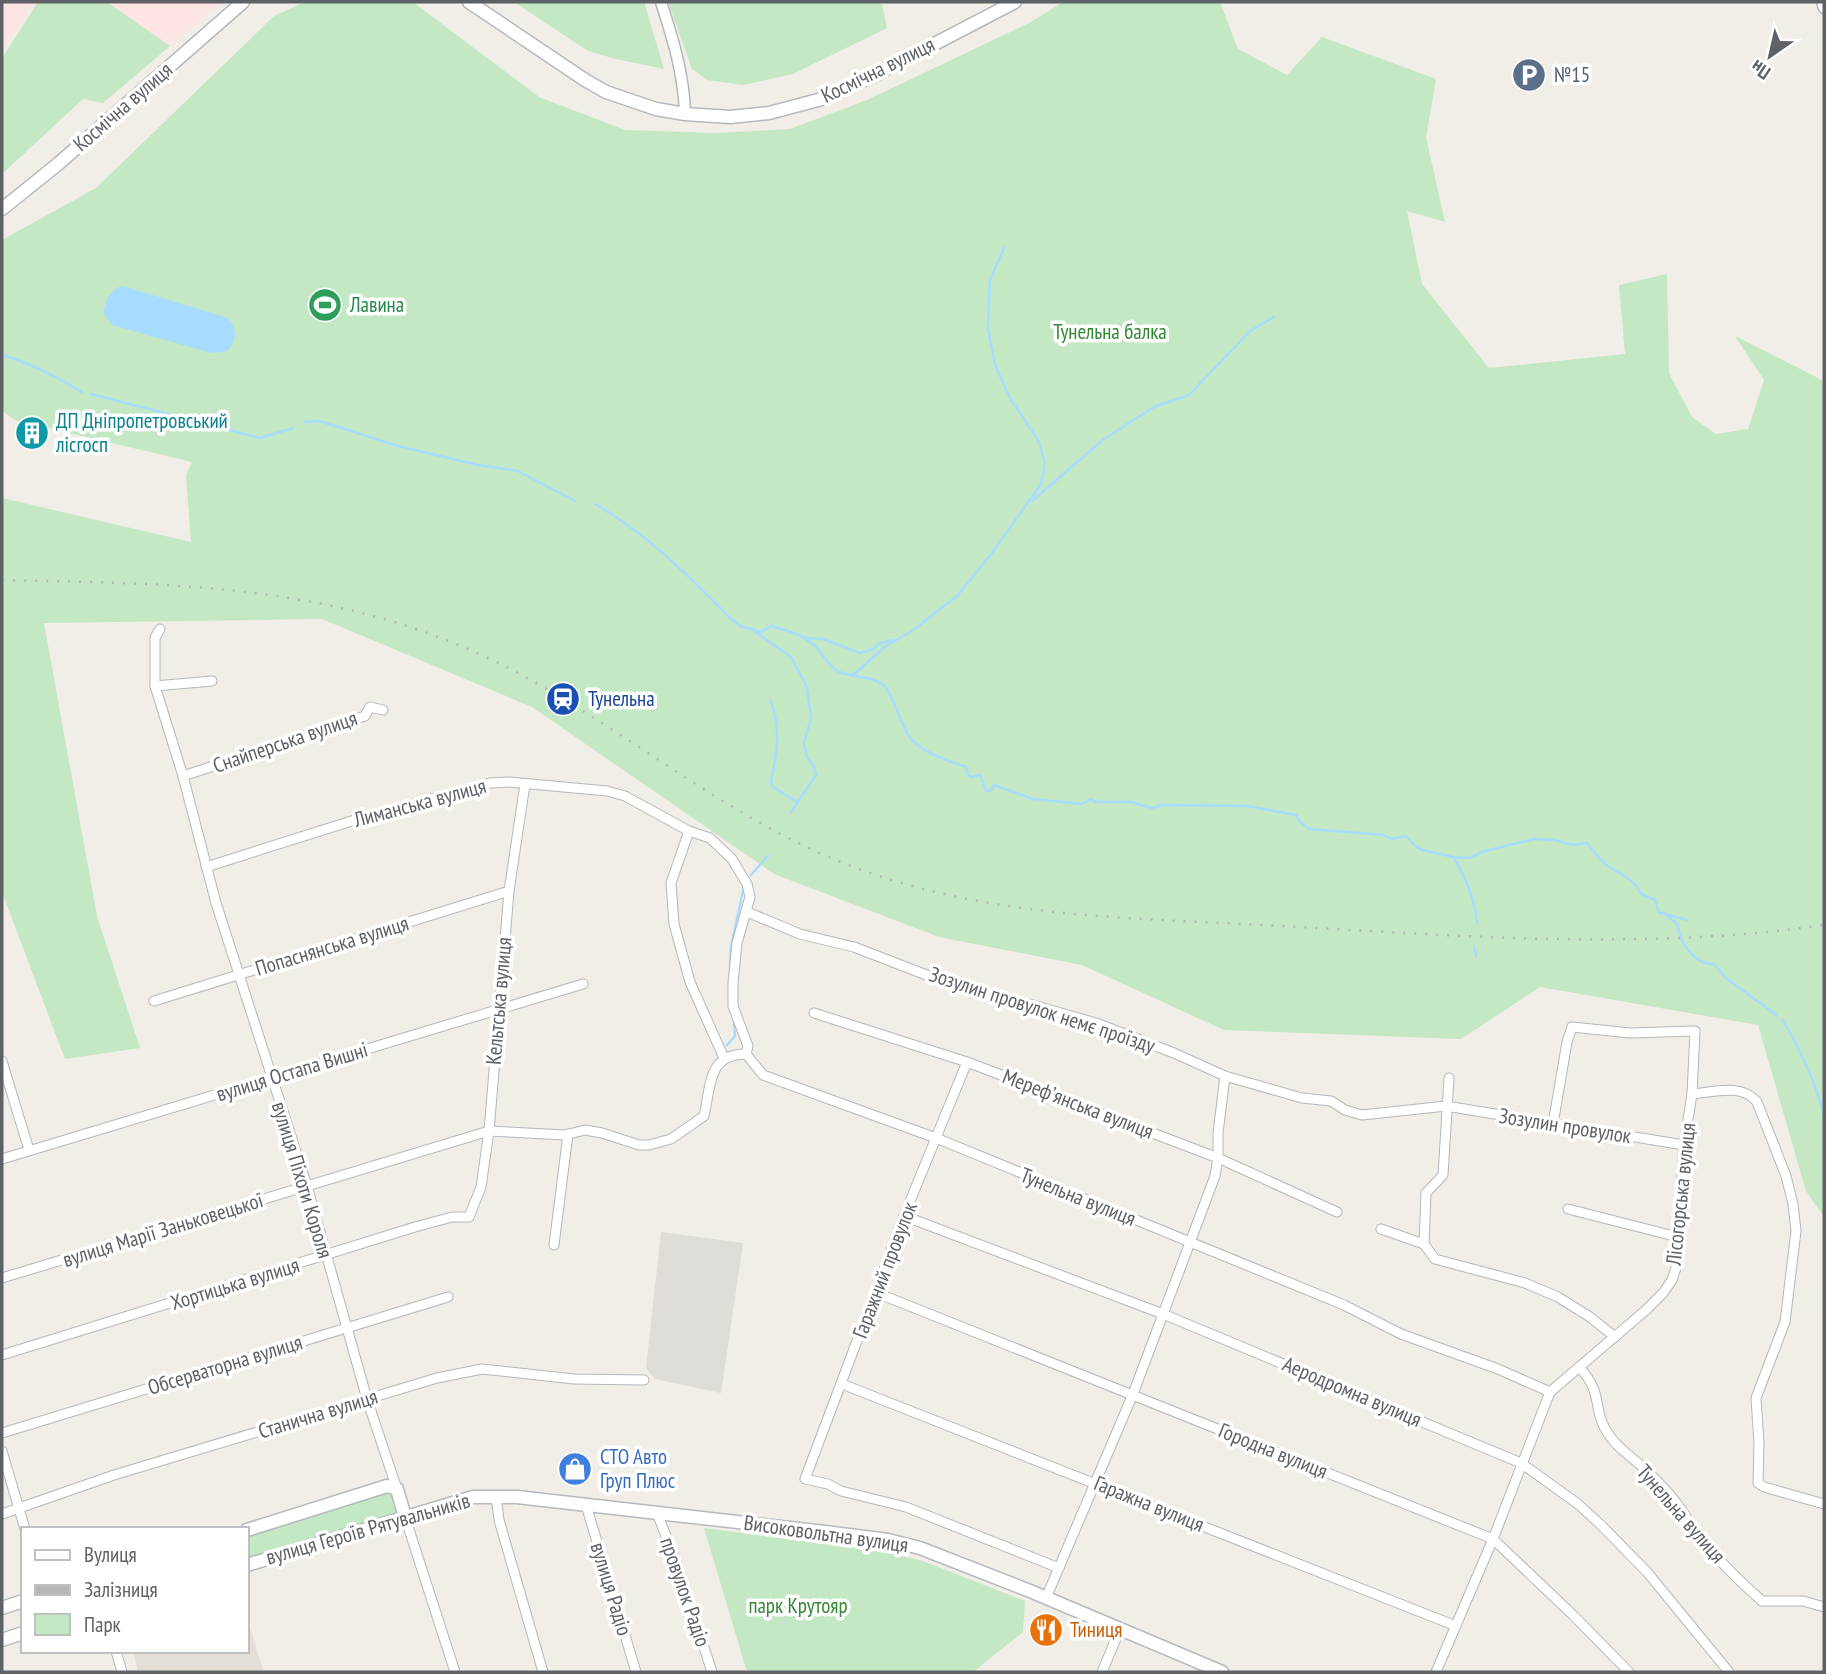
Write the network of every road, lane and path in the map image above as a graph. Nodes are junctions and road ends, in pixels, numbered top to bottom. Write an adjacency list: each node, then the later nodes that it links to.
1 (243, 2): 8 (main road, Космічна вулиця)
2 (469, 2): 7 (main road, Космічна вулиця)
3 (661, 2): 7 (street)
4 (1015, 2): 7 (main road, Космічна вулиця)
5 (1822, 2): 6 (street)
6 (1824, 8)
7 (685, 114)
8 (2, 209)
9 (160, 629): 11 (street, вулиця Піхоти Короля)
10 (212, 681): 11 (street)
11 (155, 685): 13 (street, вулиця Піхоти Короля)
12 (383, 709): 13 (street, Снайперська вулиця)
13 (183, 776): 16 (street, вулиця Піхоти Короля)
14 (524, 784): 15 (street, Лиманська вулиця); 16 (street, Лиманська вулиця); 17 (street, Кельтська вулиця)
15 (689, 831): 18 (street, Лиманська вулиця); 25 (street)
16 (206, 867): 19 (street, вулиця Піхоти Короля)
17 (509, 891): 19 (street, Попаснянська вулиця); 22 (street, Кельтська вулиця)
18 (747, 912): 24 (street); 28 (street, Зозулин провулок немє проїзду)
19 (239, 974): 21 (street, Попаснянська вулиця); 29 (street, вулиця Піхоти Короля)
20 (583, 984): 22 (street, вулиця Остапа Вишні)
21 (154, 1001)
22 (498, 1010): 29 (street, вулиця Остапа Вишні); 34 (street, Кельтська вулиця)
23 (814, 1013): 27 (street, Мерефʼянська вулиця)
24 (746, 1054): 25 (street); 36 (street, Тунельна вулиця)
25 (724, 1058): 35 (street, вулиця Марії Заньковецької)
26 (2, 1061): 38 (street)
27 (967, 1062): 36 (street, Гаражний провулок); 39 (street, Мерефʼянська вулиця)
28 (1221, 1074): 32 (street, Зозулин провулок); 39 (street)
29 (272, 1079): 38 (street, вулиця Остапа Вишні); 41 (street, вулиця Піхоти Короля)
30 (1449, 1079): 32 (street)
31 (1692, 1094): 33 (street, Лісогорська вулиця); 37 (street, Лісогорська вулиця); 72 (street)
32 (1446, 1106): 33 (street, Зозулин провулок); 49 (street)
33 (1553, 1124): 37 (street, Зозулин провулок)
34 (489, 1131): 35 (street, вулиця Марії Заньковецької); 41 (street, вулиця Марії Заньковецької); 45 (street, Кельтська вулиця)
35 (568, 1135): 50 (street)
36 (936, 1138): 44 (street, Гаражний провулок); 48 (street, Тунельна вулиця)
37 (1684, 1145): 47 (street, Лісогорська вулиця)
38 (29, 1150): 40 (street, вулиця Остапа Вишні)
39 (1218, 1158): 43 (street, Мерефʼянська вулиця); 48 (street)
40 (2, 1159)
41 (307, 1186): 51 (street, вулиця Піхоти Короля); 52 (street, вулиця Марії Заньковецької)
42 (1568, 1209): 47 (street)
43 (1337, 1212)
44 (904, 1216): 53 (street, Гаражний провулок); 55 (street, Аеродромна вулиця)
45 (469, 1217): 51 (street, Хортицька вулиця)
46 (1381, 1229): 49 (street)
47 (1678, 1237): 57 (street, Лісогорська вулиця)
48 (1190, 1242): 55 (street); 62 (street, Тунельна вулиця)
49 (1424, 1244): 57 (street)
50 (554, 1245)
51 (325, 1256): 56 (street, вулиця Піхоти Короля); 58 (street, Хортицька вулиця)
52 (2, 1278)
53 (877, 1293): 61 (street, Гаражний провулок); 63 (street, Городна вулиця)
54 (449, 1297): 56 (street, Обсерваторна вулиця)
55 (1163, 1314): 63 (street); 67 (street, Аеродромна вулиця)
56 (348, 1328): 64 (street, вулиця Піхоти Короля); 65 (street, Обсерваторна вулиця)
57 (1615, 1337): 59 (street, Лісогорська вулиця)
58 (2, 1355)
59 (1579, 1367): 62 (street, Лісогорська вулиця); 85 (street, Тунельна вулиця)
60 (644, 1380): 64 (street, Станична вулиця)
61 (842, 1384): 68 (street, Гаражний провулок); 69 (street, Гаражна вулиця)
62 (1550, 1392): 67 (street, Лісогорська вулиця)
63 (1133, 1394): 69 (street); 80 (street, Городна вулиця)
64 (367, 1399): 70 (street, вулиця Піхоти Короля); 74 (street, Станична вулиця)
65 (2, 1433)
66 (2, 1451): 74 (street)
67 (1521, 1464): 80 (street, Лісогорська вулиця); 101 (street, Аеродромна вулиця)
68 (805, 1479): 82 (street, Високовольтна вулиця)
69 (1095, 1482): 82 (street); 87 (street, Гаражна вулиця)
70 (397, 1489): 77 (main road, вулиця Піхоти Короля); 79 (main road, вулиця Героїв Рятувальників)
71 (496, 1496): 73 (main road, вулиця Героїв Рятувальників); 77 (main road, вулиця Героїв Рятувальників); 94 (street)
72 (1824, 1504)
73 (586, 1505): 75 (main road, вулиця Героїв Рятувальників); 95 (street, вулиця Радіо)
74 (19, 1509): 76 (street, Станична вулиця); 78 (street)
75 (657, 1513): 83 (main road, Високовольтна вулиця); 96 (street, провулок Радіо)
76 (2, 1514)
77 (405, 1517): 81 (main road, вулиця Героїв Рятувальників); 93 (street, вулиця Піхоти Короля)
78 (24, 1527)
79 (248, 1530)
80 (1493, 1539): 87 (street, Лісогорська вулиця); 100 (street, Городна вулиця)
81 (248, 1565)
82 (1059, 1567): 83 (street)
83 (1046, 1598): 88 (main road, Високовольтна вулиця)
84 (21, 1602): 86 (main road)
85 (1824, 1607)
86 (2, 1608)
87 (1456, 1626): 99 (street, Лісогорська вулиця)
88 (1120, 1629): 97 (street); 98 (main road, Високовольтна вулиця)
89 (21, 1634): 90 (main road)
90 (2, 1640)
91 (117, 1653): 92 (street)
92 (122, 1672)
93 (455, 1672)
94 (543, 1672)
95 (636, 1672)
96 (712, 1672)
97 (1102, 1672)
98 (1222, 1672)
99 (1436, 1672)
100 (1629, 1672)
101 (1730, 1672)

